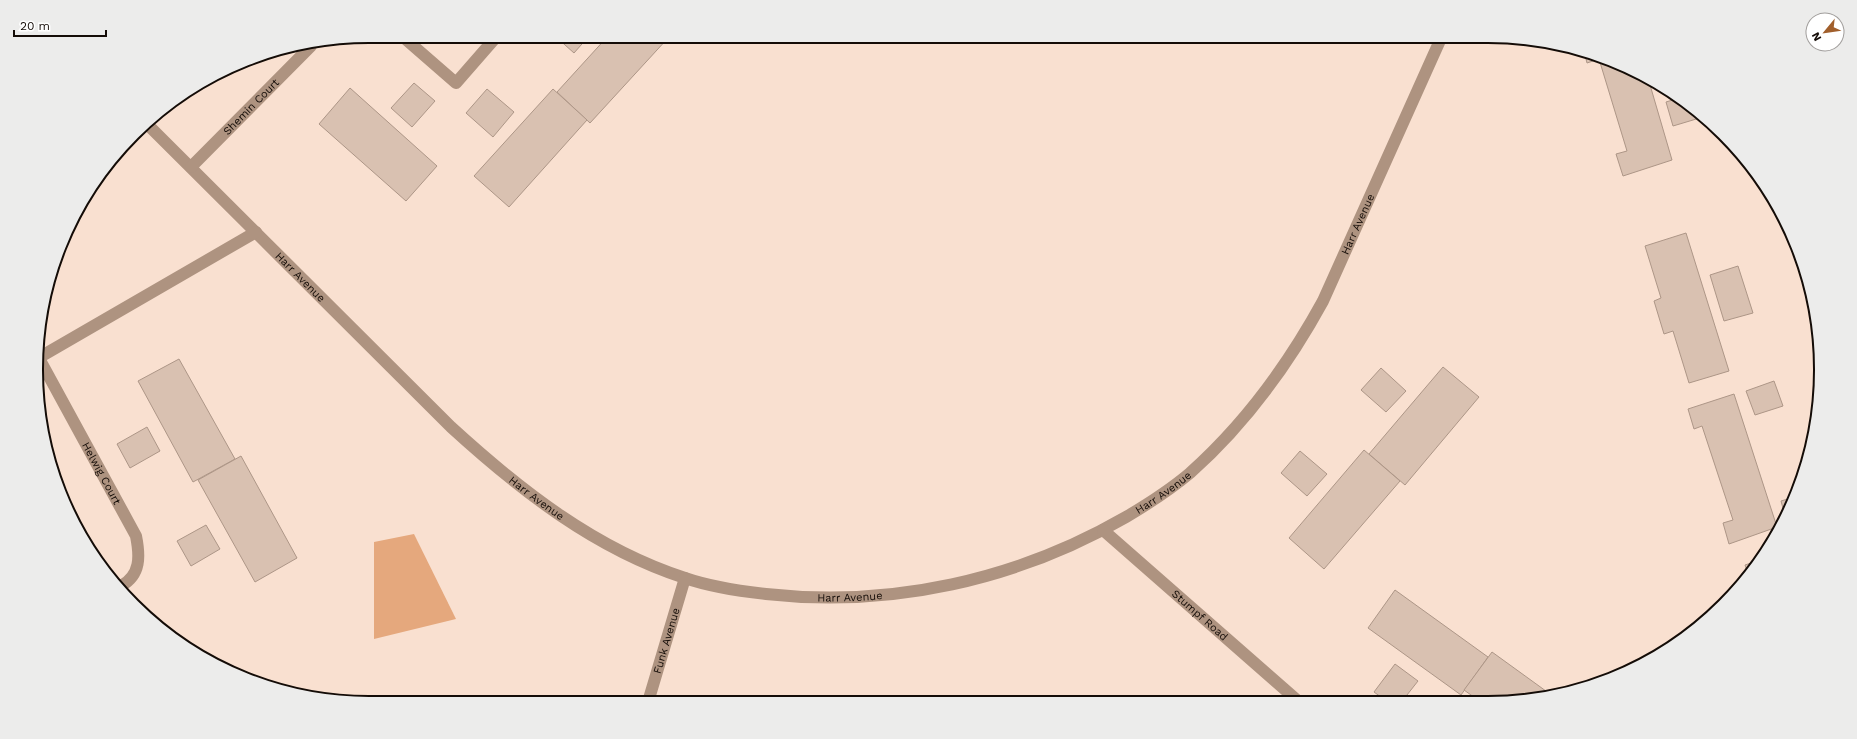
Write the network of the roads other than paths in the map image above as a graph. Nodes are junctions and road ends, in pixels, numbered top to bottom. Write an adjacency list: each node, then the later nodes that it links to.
1 (410, 43): 2 (street)
2 (491, 43)
3 (1439, 43): 10 (street, Harr Avenue)
4 (308, 49): 6 (street, Shemin Court)
5 (150, 128): 6 (street, Harr Avenue)
6 (191, 168): 7 (street, Harr Avenue)
7 (256, 232): 8 (street, Helwig Court); 11 (street, Harr Avenue)
8 (44, 357)
9 (43, 365): 12 (street, Helwig Court)
10 (1103, 530): 11 (street, Harr Avenue); 14 (street, Stumpf Road)
11 (685, 578): 13 (street, Funk Avenue)
12 (124, 585)
13 (650, 696)
14 (1292, 696)

